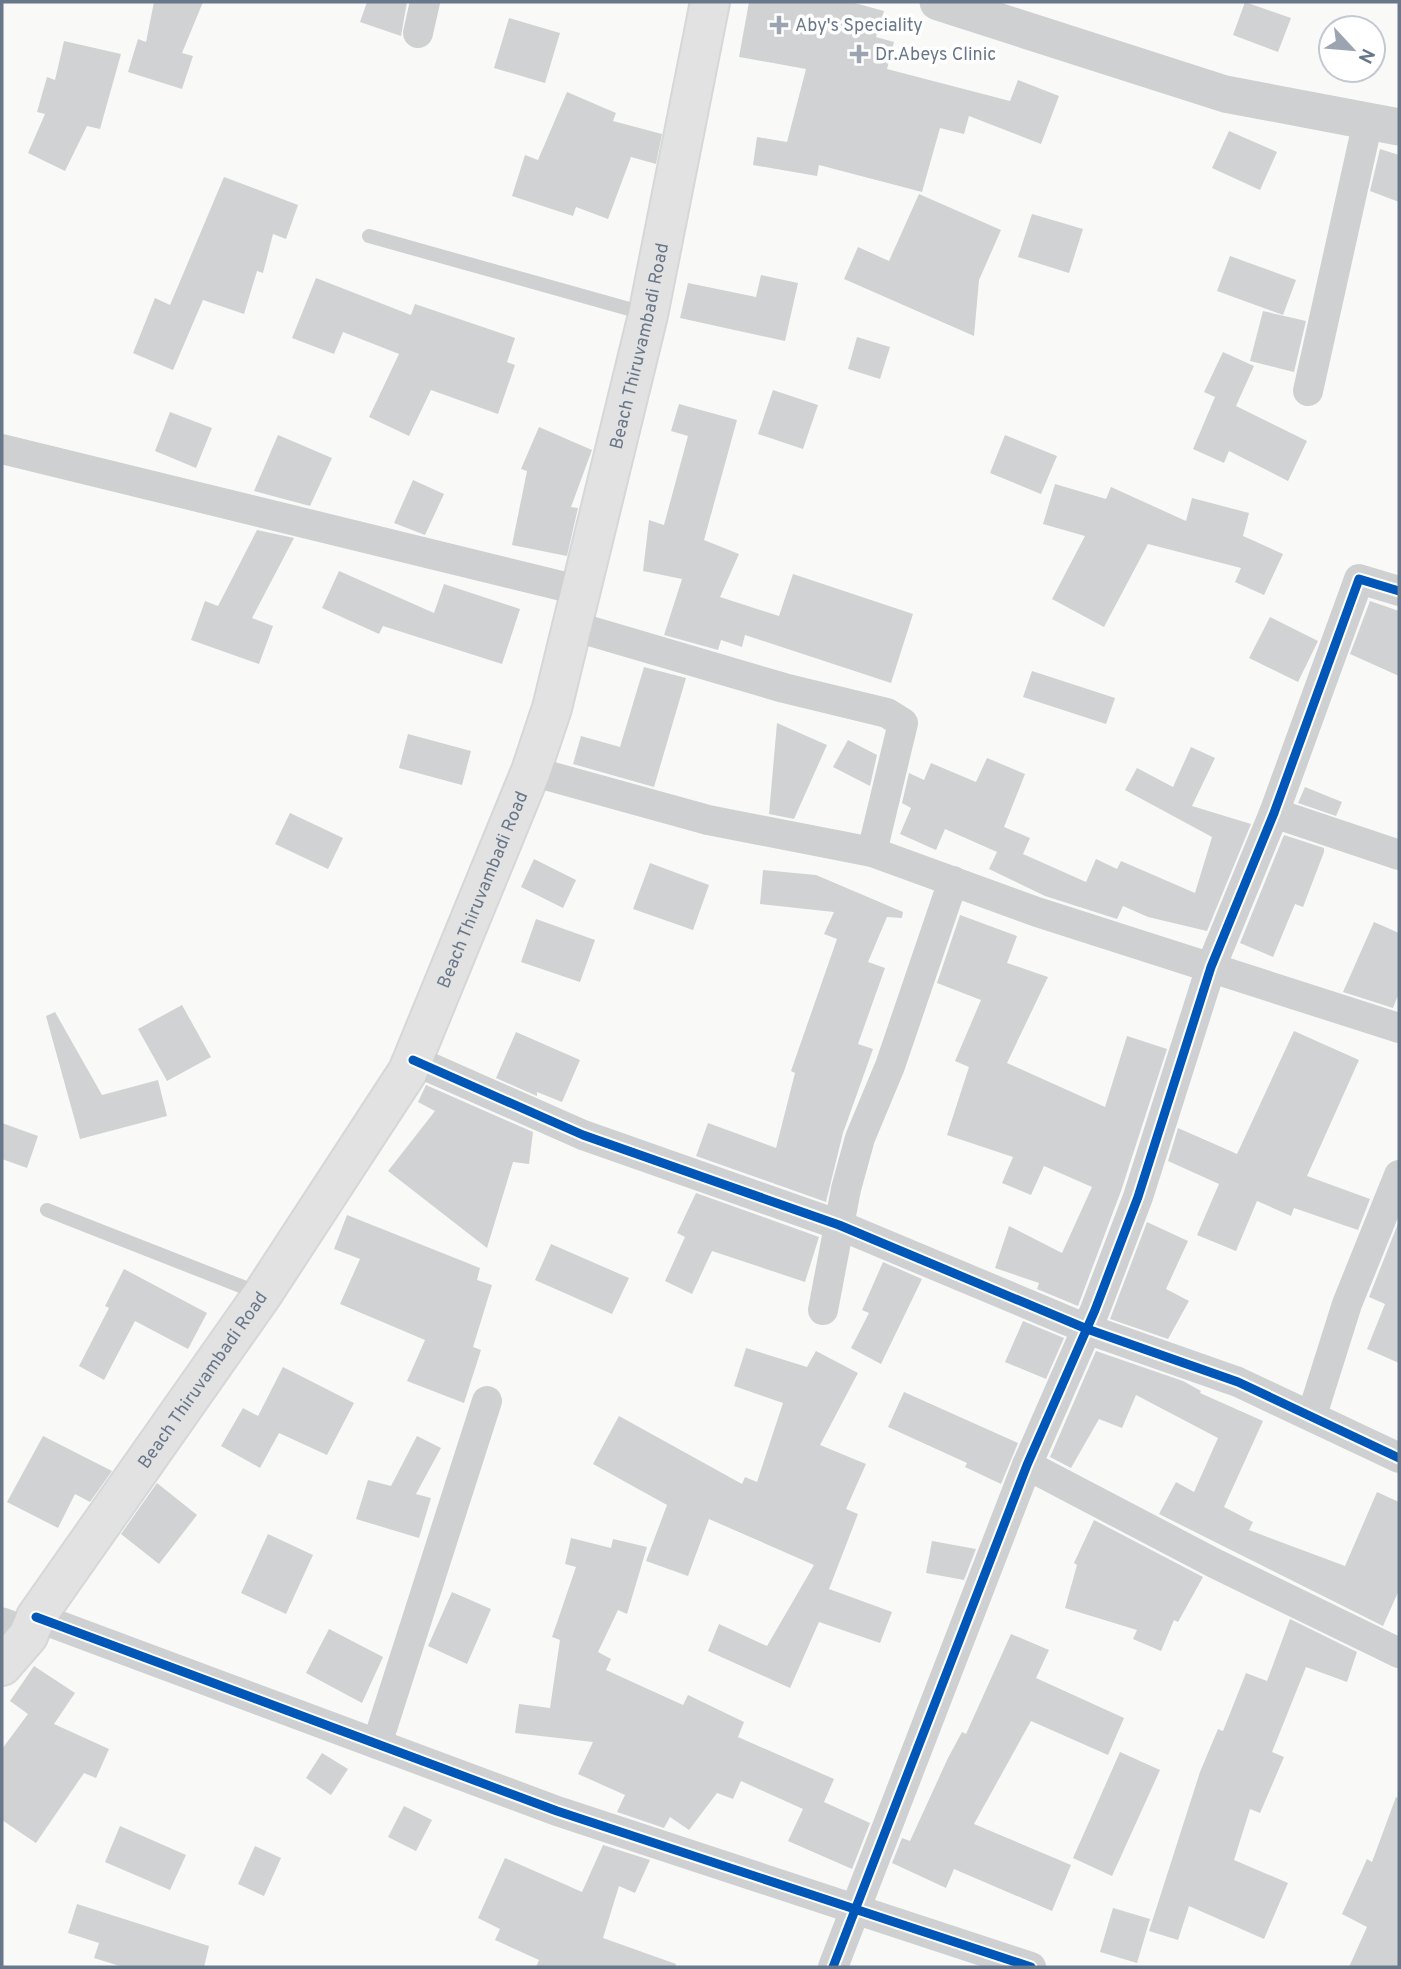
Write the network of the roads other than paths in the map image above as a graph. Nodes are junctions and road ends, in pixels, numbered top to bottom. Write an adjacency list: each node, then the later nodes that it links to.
1 (425, 2): 4 (street)
2 (710, 2): 7 (main road, Beach Thiruvambadi Road)
3 (938, 2): 5 (street)
4 (418, 33)
5 (1384, 124): 8 (street)
6 (369, 236): 7 (lane)
7 (648, 315): 11 (main road, Beach Thiruvambadi Road)
8 (1308, 391)
9 (2, 449): 11 (street)
10 (1399, 591): 13 (street)
11 (577, 608): 12 (main road, Beach Thiruvambadi Road); 14 (street)
12 (531, 771): 14 (street); 19 (main road, Beach Thiruvambadi Road)
13 (1274, 813): 15 (street); 17 (street)
14 (872, 852): 16 (street)
15 (1399, 855)
16 (953, 881): 17 (street); 22 (street)
17 (1211, 967): 18 (street); 25 (street)
18 (1399, 1028)
19 (413, 1060): 22 (street); 23 (main road, Beach Thiruvambadi Road)
20 (1399, 1175): 27 (street)
21 (47, 1210): 23 (lane)
22 (839, 1225): 24 (street); 25 (street)
23 (262, 1295): 30 (main road, Beach Thiruvambadi Road)
24 (823, 1310)
25 (1087, 1329): 27 (street); 29 (street)
26 (487, 1401): 33 (street)
27 (1312, 1415): 28 (street)
28 (1399, 1458)
29 (1027, 1465): 31 (street); 34 (street)
30 (22, 1626): 32 (main road, Beach Thiruvambadi Road); 33 (street)
31 (1399, 1653)
32 (2, 1666)
33 (377, 1744): 34 (street)
34 (855, 1908): 35 (street); 36 (street)
35 (833, 1967)
36 (1031, 1967)

